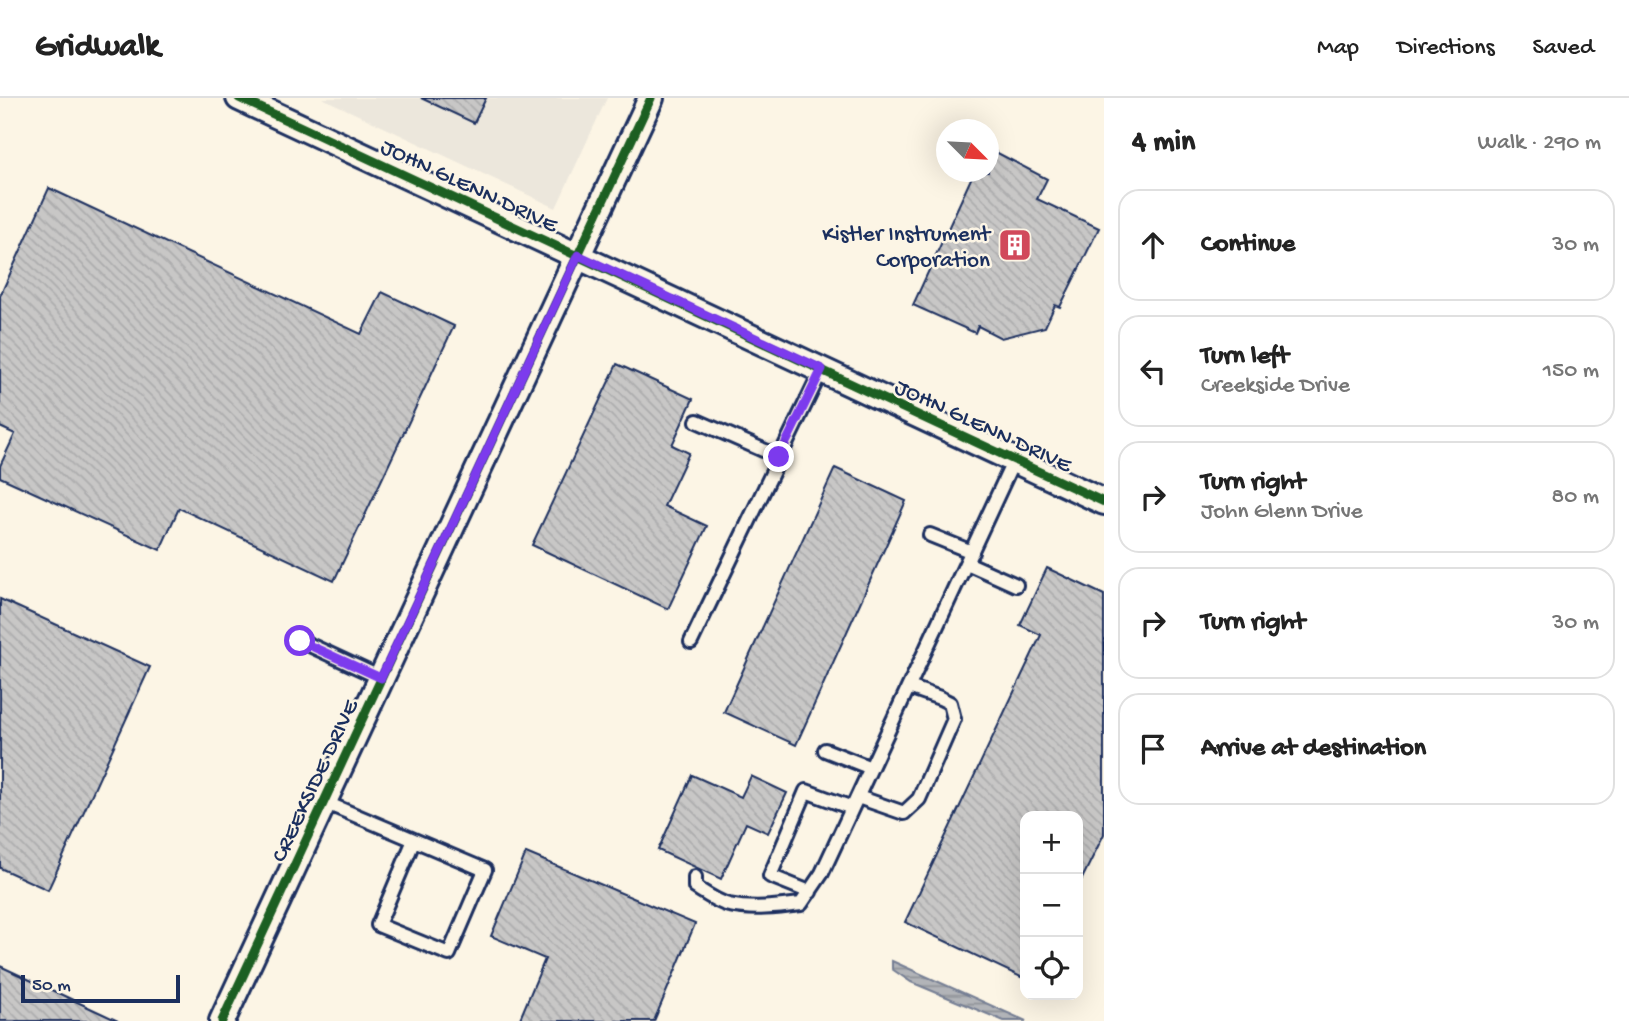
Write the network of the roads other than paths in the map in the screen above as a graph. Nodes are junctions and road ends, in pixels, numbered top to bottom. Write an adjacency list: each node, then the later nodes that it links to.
1 (239, 98): 3 (street, JOHN GLENN DRIVE)
2 (651, 98): 3 (street, CREEKSIDE DRIVE)
3 (578, 255): 4 (street, JOHN GLENN DRIVE); 14 (street, CREEKSIDE DRIVE)
4 (822, 369): 6 (lane); 7 (street, JOHN GLENN DRIVE)
5 (697, 421): 6 (lane)
6 (779, 457): 13 (lane)
7 (1014, 460): 8 (street, JOHN GLENN DRIVE); 10 (lane)
8 (1104, 502)
9 (930, 536): 10 (lane)
10 (969, 557): 11 (lane); 15 (lane)
11 (1016, 585)
12 (300, 641): 14 (lane)
13 (691, 642)
14 (381, 678): 18 (street, CREEKSIDE DRIVE)
15 (909, 687): 17 (lane); 19 (lane)
16 (825, 750): 17 (lane)
17 (871, 768): 19 (lane)
18 (324, 802): 20 (lane); 23 (street, CREEKSIDE DRIVE)
19 (855, 803): 22 (lane); 22 (lane)
20 (414, 840): 20 (lane)
21 (695, 877): 22 (lane)
22 (810, 892)
23 (222, 1021)

